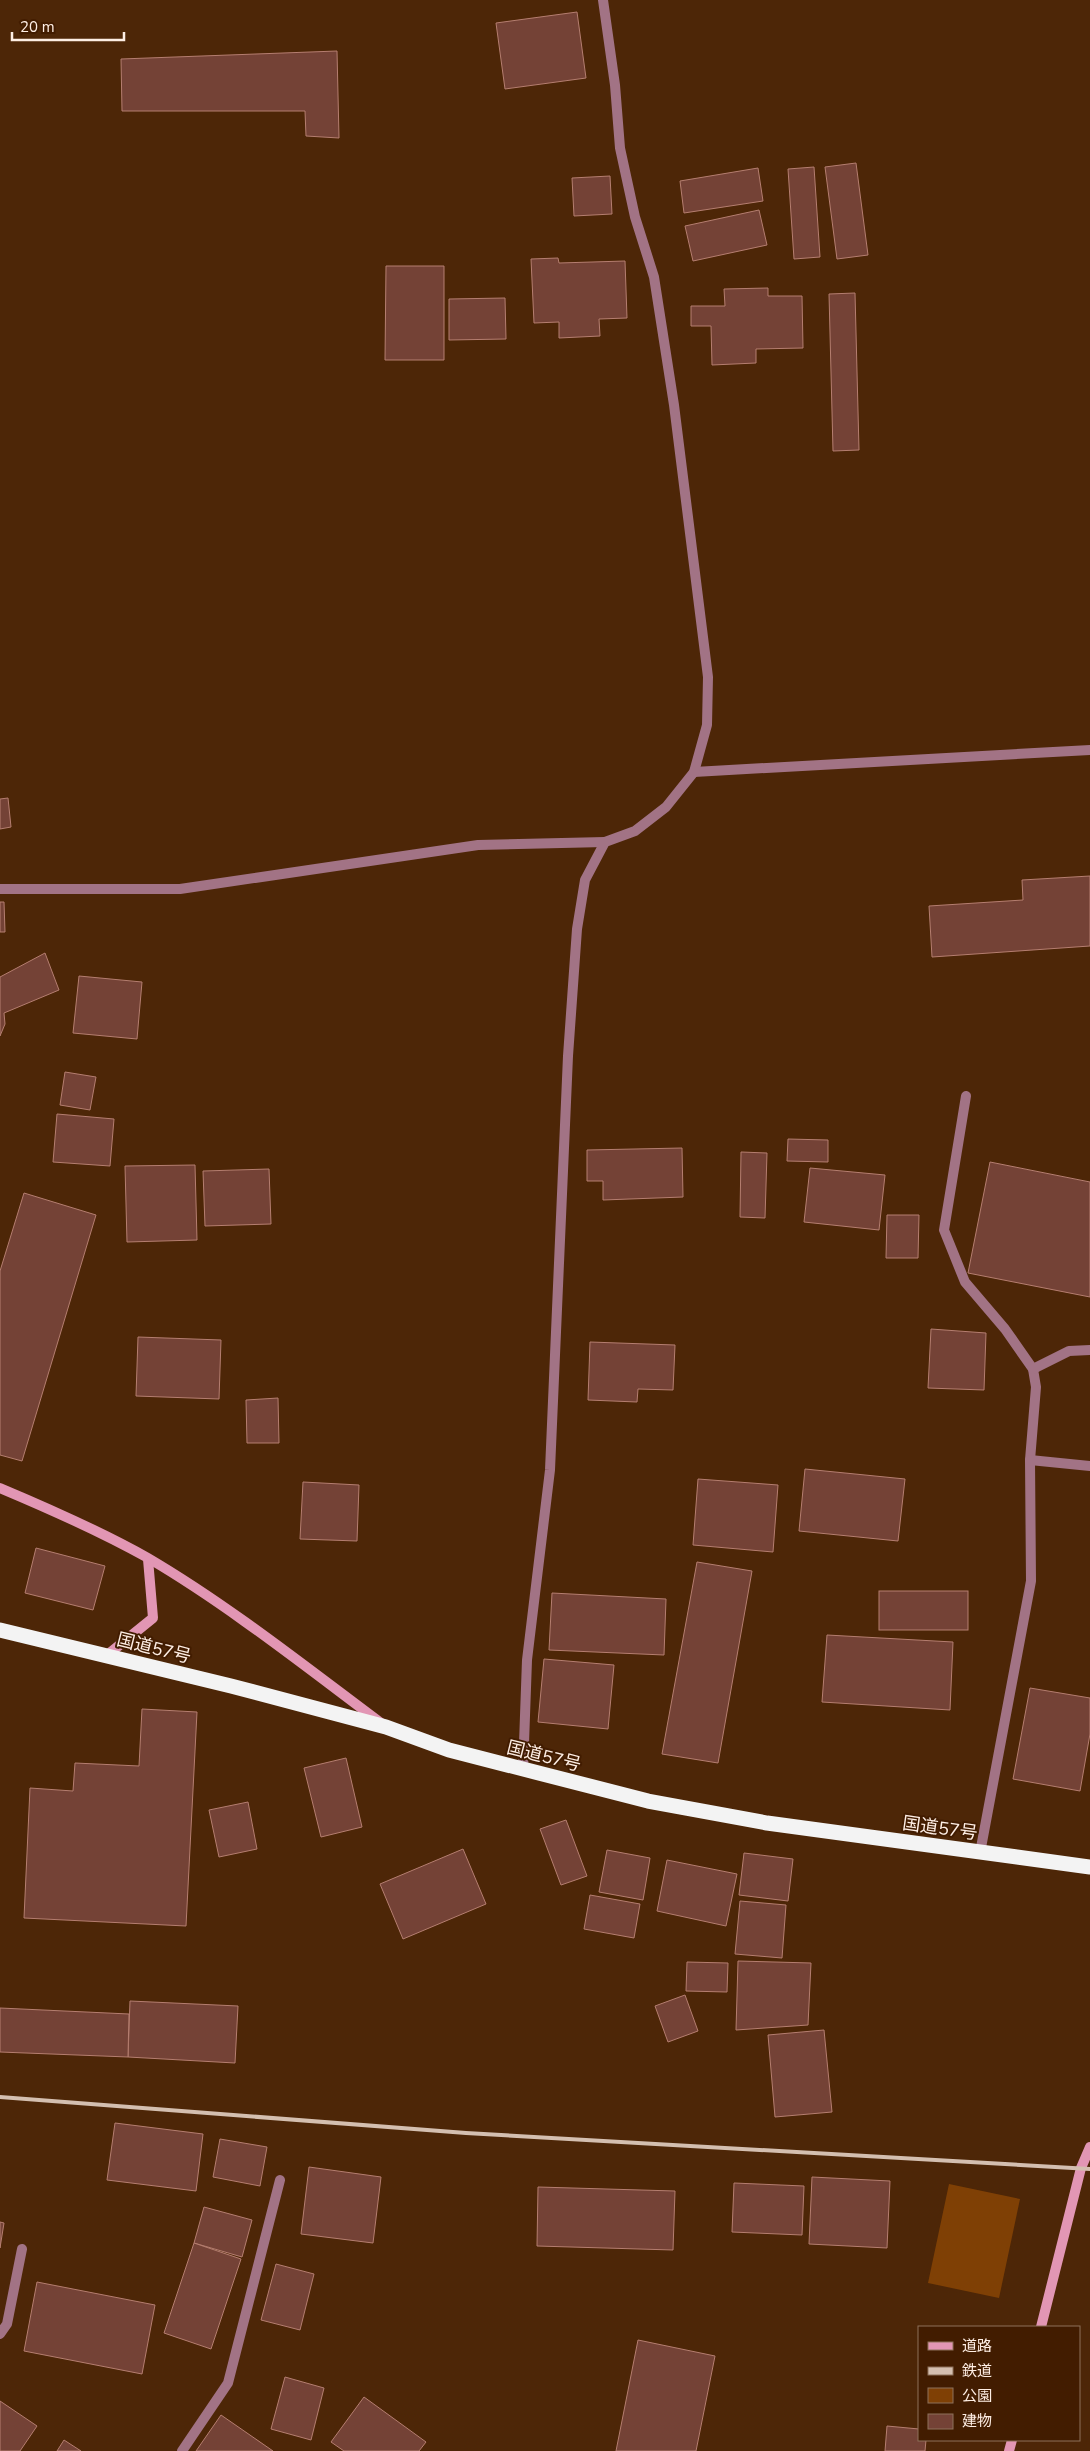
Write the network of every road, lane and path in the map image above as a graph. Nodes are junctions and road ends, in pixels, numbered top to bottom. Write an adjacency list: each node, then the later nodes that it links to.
1 (603, 0): 3 (street)
2 (1090, 750): 3 (street)
3 (694, 772): 4 (street)
4 (604, 842): 5 (street); 16 (street)
5 (0, 889)
6 (966, 1096): 8 (street)
7 (1090, 1350): 8 (street)
8 (1033, 1369): 9 (street)
9 (1030, 1460): 10 (street); 17 (street)
10 (1090, 1466)
11 (0, 1488): 12 (street)
12 (148, 1559): 14 (street); 15 (street)
13 (0, 1630): 14 (highway, 国道57号)
14 (106, 1656): 15 (highway, 国道57号)
15 (386, 1727): 16 (highway, 国道57号)
16 (523, 1771): 17 (highway, 国道57号)
17 (980, 1853): 18 (highway, 国道57号)
18 (1090, 1867)
19 (1090, 2147): 22 (street)
20 (280, 2180): 24 (street)
21 (22, 2249): 23 (street)
22 (1040, 2326)
23 (0, 2334)
24 (182, 2451)

